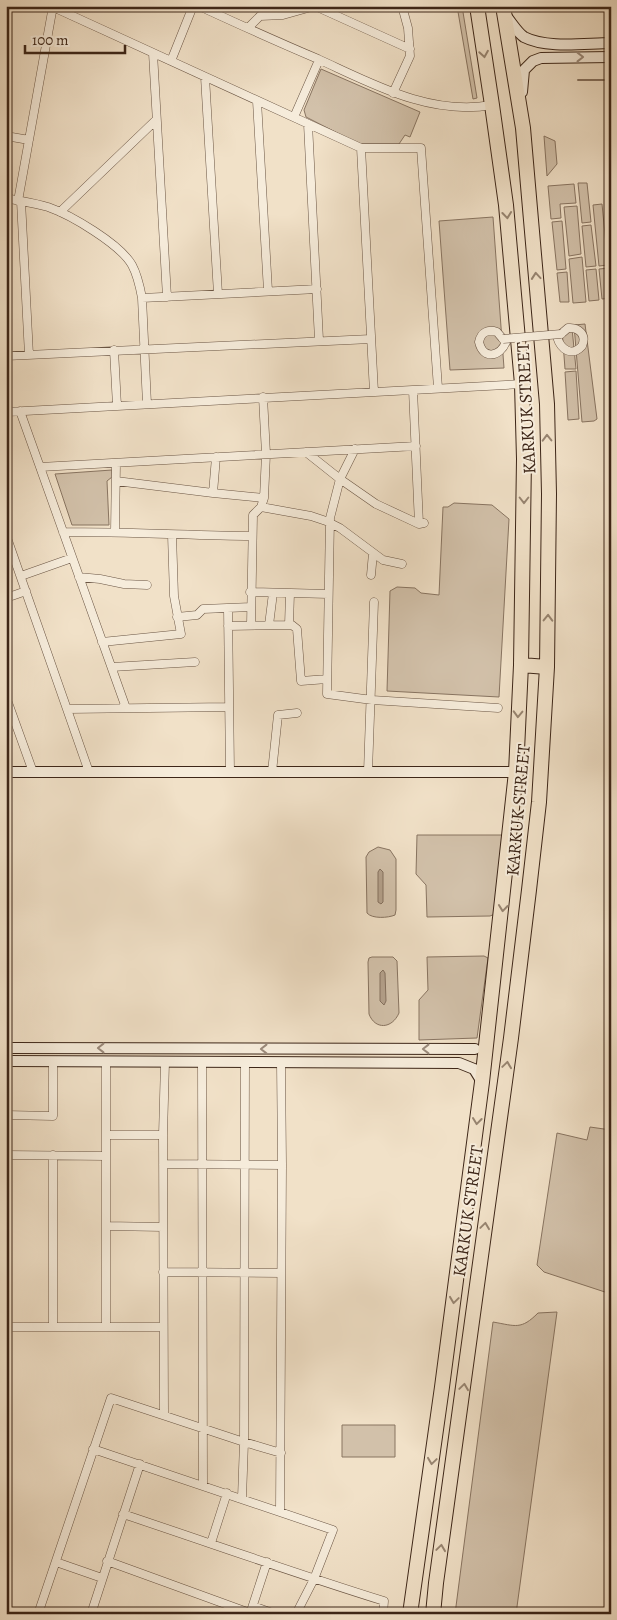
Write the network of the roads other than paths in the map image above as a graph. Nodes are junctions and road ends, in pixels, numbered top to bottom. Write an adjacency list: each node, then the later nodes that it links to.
1 (193, 6): 15 (street)
2 (199, 6): 7 (street)
3 (316, 6): 9 (street); 11 (street)
4 (402, 6): 11 (street)
5 (476, 6): 19 (highway, KARKUK STREET, one-way to 19)
6 (53, 7): 12 (street); 25 (street)
7 (212, 9): 9 (street)
8 (504, 10): 10 (street); 23 (highway, KARKUK STREET)
9 (248, 28): 14 (street)
10 (611, 44)
11 (410, 49): 17 (street)
12 (153, 53): 15 (street); 21 (street)
13 (611, 57): 23 (street, one-way to 13)
14 (319, 60): 17 (street); 20 (street)
15 (171, 61): 16 (street)
16 (205, 77): 18 (street); 32 (street)
17 (393, 93): 19 (street)
18 (257, 101): 20 (street); 31 (street)
19 (492, 105): 43 (highway, KARKUK STREET, one-way to 43)
20 (294, 117): 22 (street)
21 (156, 120): 29 (street); 33 (street)
22 (308, 124): 26 (street); 30 (street)
23 (522, 125): 95 (highway, KARKUK STREET, one-way to 23)
24 (6, 136): 25 (street)
25 (29, 140): 28 (street)
26 (360, 148): 36 (street); 44 (street)
27 (6, 198): 28 (street)
28 (19, 201): 29 (street); 41 (street)
29 (60, 212): 34 (street)
30 (317, 289): 31 (street); 37 (street)
31 (268, 291): 32 (street)
32 (218, 294): 33 (street)
33 (167, 297): 34 (street)
34 (142, 298): 39 (street)
35 (557, 337): 38 (street, bridge)
36 (372, 339): 37 (street); 46 (street)
37 (319, 340): 39 (street)
38 (506, 342)
39 (144, 348): 40 (street); 48 (street)
40 (114, 350): 41 (street); 49 (street)
41 (29, 354): 42 (street)
42 (6, 356)
43 (522, 384): 44 (street); 93 (highway, KARKUK STREET, one-way to 93)
44 (438, 388): 45 (street)
45 (413, 390): 46 (street); 52 (street)
46 (374, 392): 47 (street)
47 (263, 397): 48 (street); 55 (street)
48 (146, 404): 49 (street)
49 (117, 406): 50 (street)
50 (20, 411): 51 (street); 58 (street)
51 (6, 412)
52 (416, 446): 53 (street); 59 (street)
53 (355, 449): 54 (street); 59 (street)
54 (306, 452): 55 (street); 59 (street)
55 (266, 454): 56 (street); 62 (street)
56 (216, 457): 57 (street); 61 (street)
57 (116, 463): 58 (street); 60 (street)
58 (40, 466): 65 (street)
59 (340, 479): 64 (street)
60 (116, 481): 61 (street); 66 (street)
61 (213, 493): 62 (street)
62 (264, 498): 63 (street)
63 (261, 507): 64 (street); 69 (street)
64 (329, 522): 70 (street); 81 (street)
65 (63, 532): 66 (street); 71 (street)
66 (115, 532): 68 (street)
67 (6, 535): 74 (street)
68 (172, 535): 69 (street); 86 (street)
69 (252, 536): 78 (street)
70 (373, 553): 72 (street); 73 (street)
71 (72, 558): 74 (street); 75 (street)
72 (402, 564)
73 (371, 575)
74 (21, 576): 77 (street)
75 (79, 577): 76 (street); 91 (street)
76 (147, 585)
77 (26, 591): 82 (street); 102 (street)
78 (250, 592): 79 (street); 84 (street)
79 (272, 593): 80 (street); 88 (street)
80 (290, 594): 81 (street); 89 (street)
81 (328, 594): 96 (street)
82 (6, 598)
83 (374, 602): 98 (street)
84 (251, 607): 85 (street); 87 (street)
85 (228, 608): 86 (street); 90 (street)
86 (177, 617): 91 (street)
87 (251, 625): 88 (street); 90 (street)
88 (270, 625): 89 (street)
89 (289, 625): 96 (street)
90 (228, 626): 99 (street)
91 (102, 642): 94 (street)
92 (195, 662): 94 (street)
93 (521, 665): 95 (highway); 110 (highway, KARKUK STREET, one-way to 110)
94 (112, 667): 100 (street)
95 (547, 667): 165 (highway, KARKUK STREET, one-way to 95)
96 (327, 679): 98 (street)
97 (6, 697): 105 (street)
98 (372, 700): 101 (street); 109 (street)
99 (229, 707): 100 (street); 107 (street)
100 (126, 708): 102 (street)
101 (498, 708)
102 (68, 709): 106 (street)
103 (297, 713): 108 (street)
104 (6, 772): 105 (street)
105 (33, 772): 106 (street)
106 (89, 772): 107 (street)
107 (230, 772): 108 (street)
108 (272, 772): 109 (street)
109 (368, 772): 110 (street)
110 (516, 772): 111 (highway, KARKUK STREET, one-way to 111)
111 (488, 1032): 115 (street); 126 (highway, KARKUK STREET)
112 (6, 1048): 113 (street)
113 (41, 1048): 114 (street, one-way to 113); 117 (street)
114 (220, 1048): 115 (street, one-way to 114); 122 (street)
115 (475, 1049): 125 (street)
116 (6, 1061): 117 (street)
117 (41, 1062): 118 (street)
118 (53, 1062): 119 (street); 127 (street)
119 (106, 1062): 120 (street); 128 (street)
120 (165, 1062): 121 (street); 129 (street)
121 (202, 1062): 122 (street); 134 (street)
122 (220, 1062): 123 (street)
123 (245, 1062): 124 (street); 135 (street)
124 (281, 1062): 125 (street); 136 (street)
125 (459, 1064): 126 (street)
126 (482, 1082): 164 (highway, KARKUK STREET, one-way to 164)
127 (6, 1115)
128 (106, 1135): 129 (street); 132 (street)
129 (163, 1135): 133 (street)
130 (6, 1155): 131 (street)
131 (54, 1155): 132 (street); 144 (street)
132 (106, 1156): 137 (street)
133 (163, 1164): 134 (street); 138 (street)
134 (202, 1164): 135 (street); 140 (street)
135 (244, 1164): 136 (street); 141 (street)
136 (282, 1164): 142 (street)
137 (106, 1226): 138 (street); 145 (street)
138 (163, 1227): 139 (street)
139 (163, 1272): 140 (street); 146 (street)
140 (203, 1272): 141 (street); 148 (street)
141 (244, 1272): 142 (street); 149 (street)
142 (281, 1273): 151 (street)
143 (6, 1327): 144 (street)
144 (53, 1327): 145 (street)
145 (106, 1327): 146 (street)
146 (163, 1327): 147 (street)
147 (164, 1415): 148 (street); 150 (street)
148 (203, 1428): 149 (street); 153 (street)
149 (244, 1442): 151 (street); 155 (street)
150 (93, 1449): 152 (street); 160 (street)
151 (281, 1453): 156 (street)
152 (140, 1464): 153 (street); 157 (street)
153 (203, 1485): 154 (street)
154 (226, 1493): 155 (street); 158 (street)
155 (242, 1498): 156 (street)
156 (280, 1511): 163 (street)
157 (123, 1514): 158 (street); 159 (street)
158 (211, 1543): 161 (street)
159 (108, 1561): 162 (street); 166 (street)
160 (56, 1562): 162 (street); 167 (street)
161 (267, 1562): 163 (street); 166 (street)
162 (102, 1578): 168 (street)
163 (314, 1579): 171 (street); 172 (street)
164 (416, 1579): 165 (highway); 173 (highway, KARKUK STREET)
165 (436, 1584): 174 (highway, KARKUK STREET)
166 (249, 1611): 169 (street); 170 (street)
167 (38, 1614)
168 (91, 1614)
169 (218, 1614)
170 (275, 1614)
171 (296, 1614)
172 (383, 1614)
173 (410, 1614)
174 (433, 1614)

